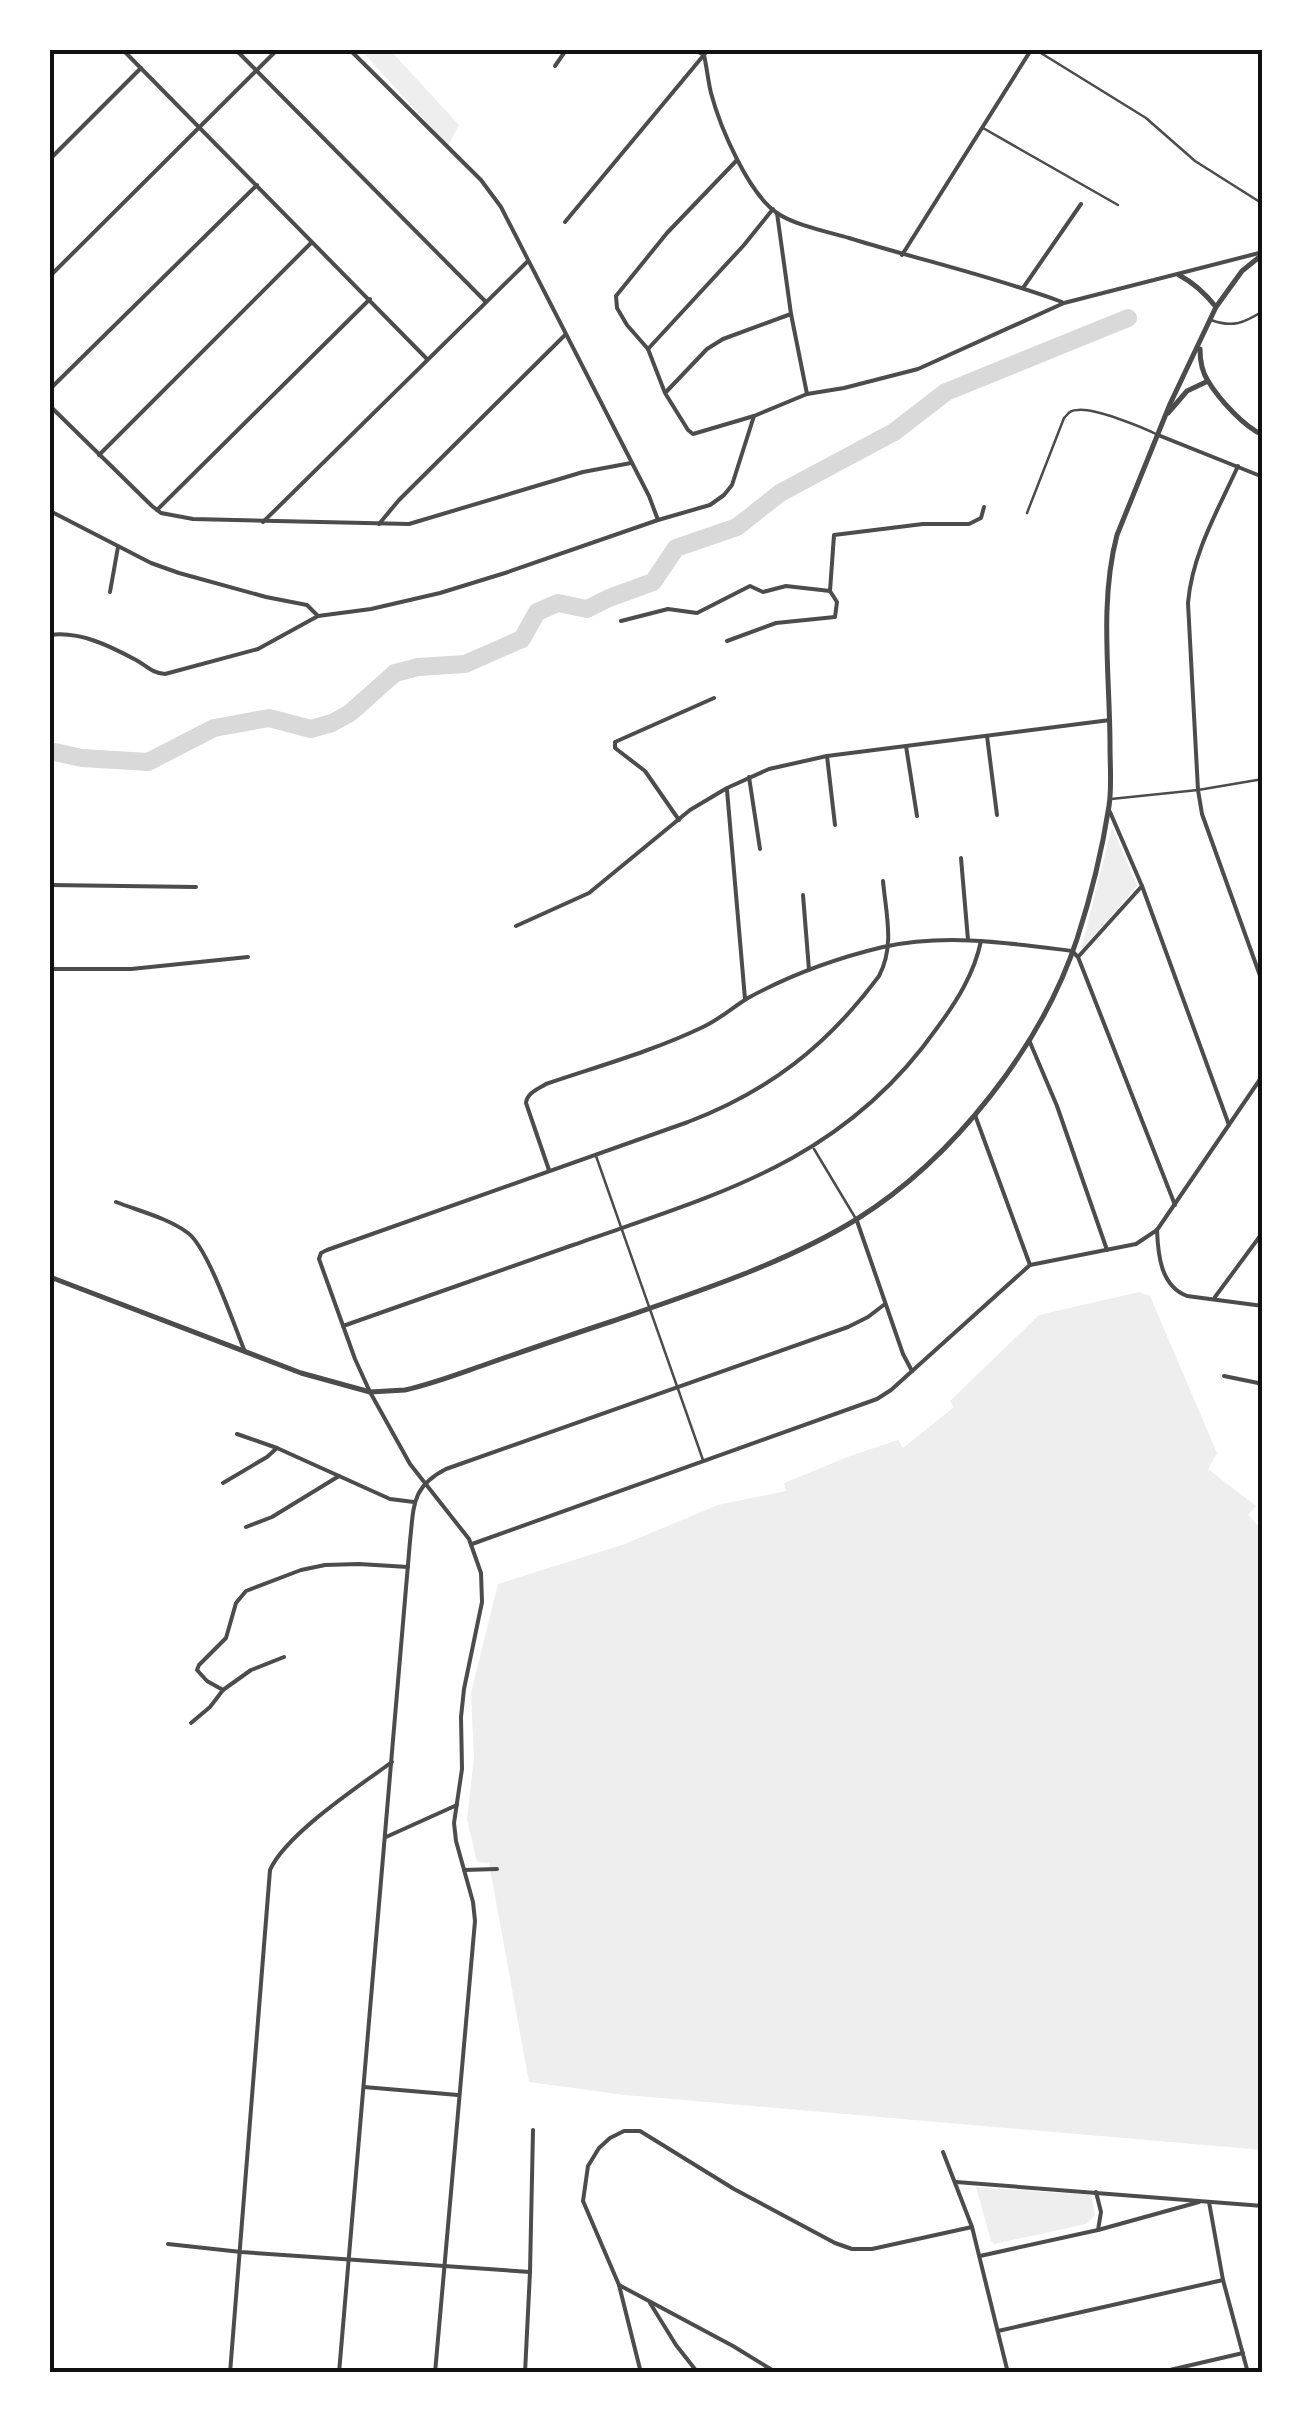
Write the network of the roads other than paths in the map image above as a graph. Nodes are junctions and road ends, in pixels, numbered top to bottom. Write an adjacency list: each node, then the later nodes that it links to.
1 (123, 50): 10 (street)
2 (236, 50): 11 (street)
3 (278, 50): 11 (street)
4 (350, 50): 25 (street)
5 (566, 50): 9 (street)
6 (695, 50): 8 (street)
7 (1033, 50): 13 (street); 18 (lane)
8 (706, 53): 15 (street); 21 (street)
9 (555, 66)
10 (141, 68): 12 (street); 14 (street)
11 (256, 70): 12 (street); 30 (street)
12 (198, 126): 16 (street); 27 (street)
13 (982, 127): 19 (lane); 24 (street)
14 (50, 159)
15 (737, 160): 20 (street); 38 (street)
16 (256, 185): 22 (street); 41 (street)
17 (1081, 204): 28 (street)
18 (1263, 204)
19 (1118, 205)
20 (775, 211): 24 (street); 34 (street); 38 (street)
21 (565, 222)
22 (312, 242): 29 (street); 49 (street)
23 (1263, 253): 26 (street); 32 (street)
24 (902, 255): 28 (street)
25 (528, 261): 30 (street); 36 (street)
26 (1179, 274): 31 (street); 32 (street)
27 (50, 276)
28 (1023, 288): 31 (street)
29 (370, 299): 39 (street); 55 (street)
30 (485, 301): 39 (street)
31 (1064, 303): 43 (street)
32 (1216, 307): 35 (street)
33 (1263, 310): 35 (lane)
34 (791, 314): 42 (street); 43 (street)
35 (1210, 319): 37 (street)
36 (565, 335): 50 (street); 59 (street)
37 (1200, 345): 40 (street); 46 (street)
38 (648, 348): 42 (street)
39 (427, 358): 58 (street)
40 (1208, 381): 46 (street); 48 (street)
41 (50, 388)
42 (665, 393): 45 (street)
43 (807, 394): 45 (street)
44 (51, 408): 49 (street)
45 (754, 416): 57 (street)
46 (1164, 418): 47 (street)
47 (1158, 435): 51 (street); 56 (lane); 68 (street)
48 (1263, 435)
49 (99, 455): 55 (street)
50 (631, 464): 57 (street); 59 (street)
51 (1238, 466): 52 (street); 75 (street)
52 (1263, 477)
53 (984, 506): 61 (street)
54 (50, 510): 60 (street)
55 (157, 510): 58 (street)
56 (1027, 514)
57 (658, 520): 63 (street)
58 (263, 522): 59 (street)
59 (379, 524)
60 (118, 547): 62 (street); 63 (street)
61 (830, 591): 64 (street); 66 (street)
62 (110, 592)
63 (318, 616): 65 (street)
64 (622, 621)
65 (50, 635)
66 (726, 641)
67 (714, 698): 80 (street)
68 (1110, 720): 69 (street); 76 (street)
69 (988, 736): 70 (street); 78 (street)
70 (906, 746): 71 (street); 79 (street)
71 (827, 756): 72 (street); 81 (street)
72 (750, 777): 74 (street); 82 (street)
73 (1263, 778): 75 (lane)
74 (727, 788): 80 (street); 98 (street)
75 (1198, 790): 76 (lane); 97 (street)
76 (1110, 799): 77 (street)
77 (1109, 810): 86 (street); 93 (street)
78 (997, 815)
79 (917, 816)
80 (679, 820): 89 (street)
81 (835, 825)
82 (760, 849)
83 (961, 858): 90 (street)
84 (882, 881): 92 (street)
85 (50, 885): 87 (street)
86 (1142, 886): 93 (street); 102 (street)
87 (196, 887)
88 (803, 895): 96 (street)
89 (516, 926)
90 (968, 940): 91 (street); 92 (street)
91 (981, 940): 93 (street); 103 (street)
92 (889, 946): 96 (street); 104 (street)
93 (1075, 954): 99 (street); 107 (street)
94 (248, 958): 95 (street)
95 (50, 969)
96 (809, 970): 98 (street)
97 (1263, 984)
98 (745, 999): 105 (street)
99 (1029, 1040): 101 (street); 112 (street)
100 (1263, 1075): 102 (street)
101 (975, 1115): 108 (street); 113 (street)
102 (1229, 1125): 107 (street)
103 (813, 1148): 108 (lane); 109 (street)
104 (595, 1154): 105 (street); 109 (lane)
105 (549, 1171): 119 (street)
106 (116, 1202): 120 (street)
107 (1176, 1204): 110 (street)
108 (856, 1220): 116 (street); 118 (street)
109 (620, 1228): 118 (lane); 119 (street)
110 (1157, 1230): 112 (street); 115 (street)
111 (1263, 1232): 115 (street)
112 (1107, 1250): 113 (street)
113 (1030, 1265): 121 (street)
114 (50, 1277): 120 (street)
115 (1214, 1299): 117 (street)
116 (885, 1304): 121 (street); 124 (street)
117 (1263, 1306)
118 (649, 1308): 124 (lane); 125 (street)
119 (343, 1326): 125 (street)
120 (246, 1352): 125 (street)
121 (912, 1371): 128 (street)
122 (1224, 1376): 123 (street)
123 (1263, 1384)
124 (677, 1387): 128 (lane); 131 (street)
125 (370, 1392): 131 (street)
126 (237, 1434): 127 (street)
127 (277, 1448): 129 (street); 130 (street)
128 (703, 1461): 134 (street)
129 (338, 1476): 132 (street); 133 (street)
130 (223, 1483)
131 (424, 1483): 132 (street); 134 (street)
132 (415, 1502): 135 (street)
133 (246, 1526)
134 (472, 1544): 140 (street)
135 (408, 1567): 137 (street); 139 (street)
136 (284, 1657): 137 (street)
137 (223, 1690): 138 (street)
138 (192, 1723)
139 (392, 1762): 141 (street); 155 (street)
140 (457, 1805): 141 (street); 143 (street)
141 (386, 1837): 144 (street)
142 (497, 1869): 143 (street)
143 (464, 1870): 145 (street)
144 (364, 2087): 145 (street); 157 (street)
145 (458, 2095): 158 (street)
146 (534, 2130): 159 (street)
147 (944, 2152): 148 (street)
148 (956, 2182): 149 (street); 152 (street)
149 (1096, 2192): 150 (street); 153 (street)
150 (1207, 2201): 151 (street); 153 (street); 160 (street)
151 (1263, 2206)
152 (972, 2227): 156 (street); 161 (street)
153 (1098, 2230): 156 (street)
154 (168, 2244): 155 (street)
155 (240, 2252): 157 (street); 165 (street)
156 (980, 2256): 163 (street)
157 (348, 2258): 158 (street); 166 (street)
158 (444, 2265): 159 (street); 167 (street)
159 (530, 2272): 168 (street)
160 (1224, 2280): 163 (street); 164 (street)
161 (619, 2285): 162 (street); 169 (street)
162 (649, 2302): 170 (street); 171 (street)
163 (998, 2331): 172 (street)
164 (1243, 2354): 173 (street); 174 (street)
165 (230, 2373)
166 (339, 2373)
167 (435, 2373)
168 (525, 2373)
169 (641, 2373)
170 (698, 2373)
171 (777, 2373)
172 (1008, 2373)
173 (1157, 2373)
174 (1248, 2373)

